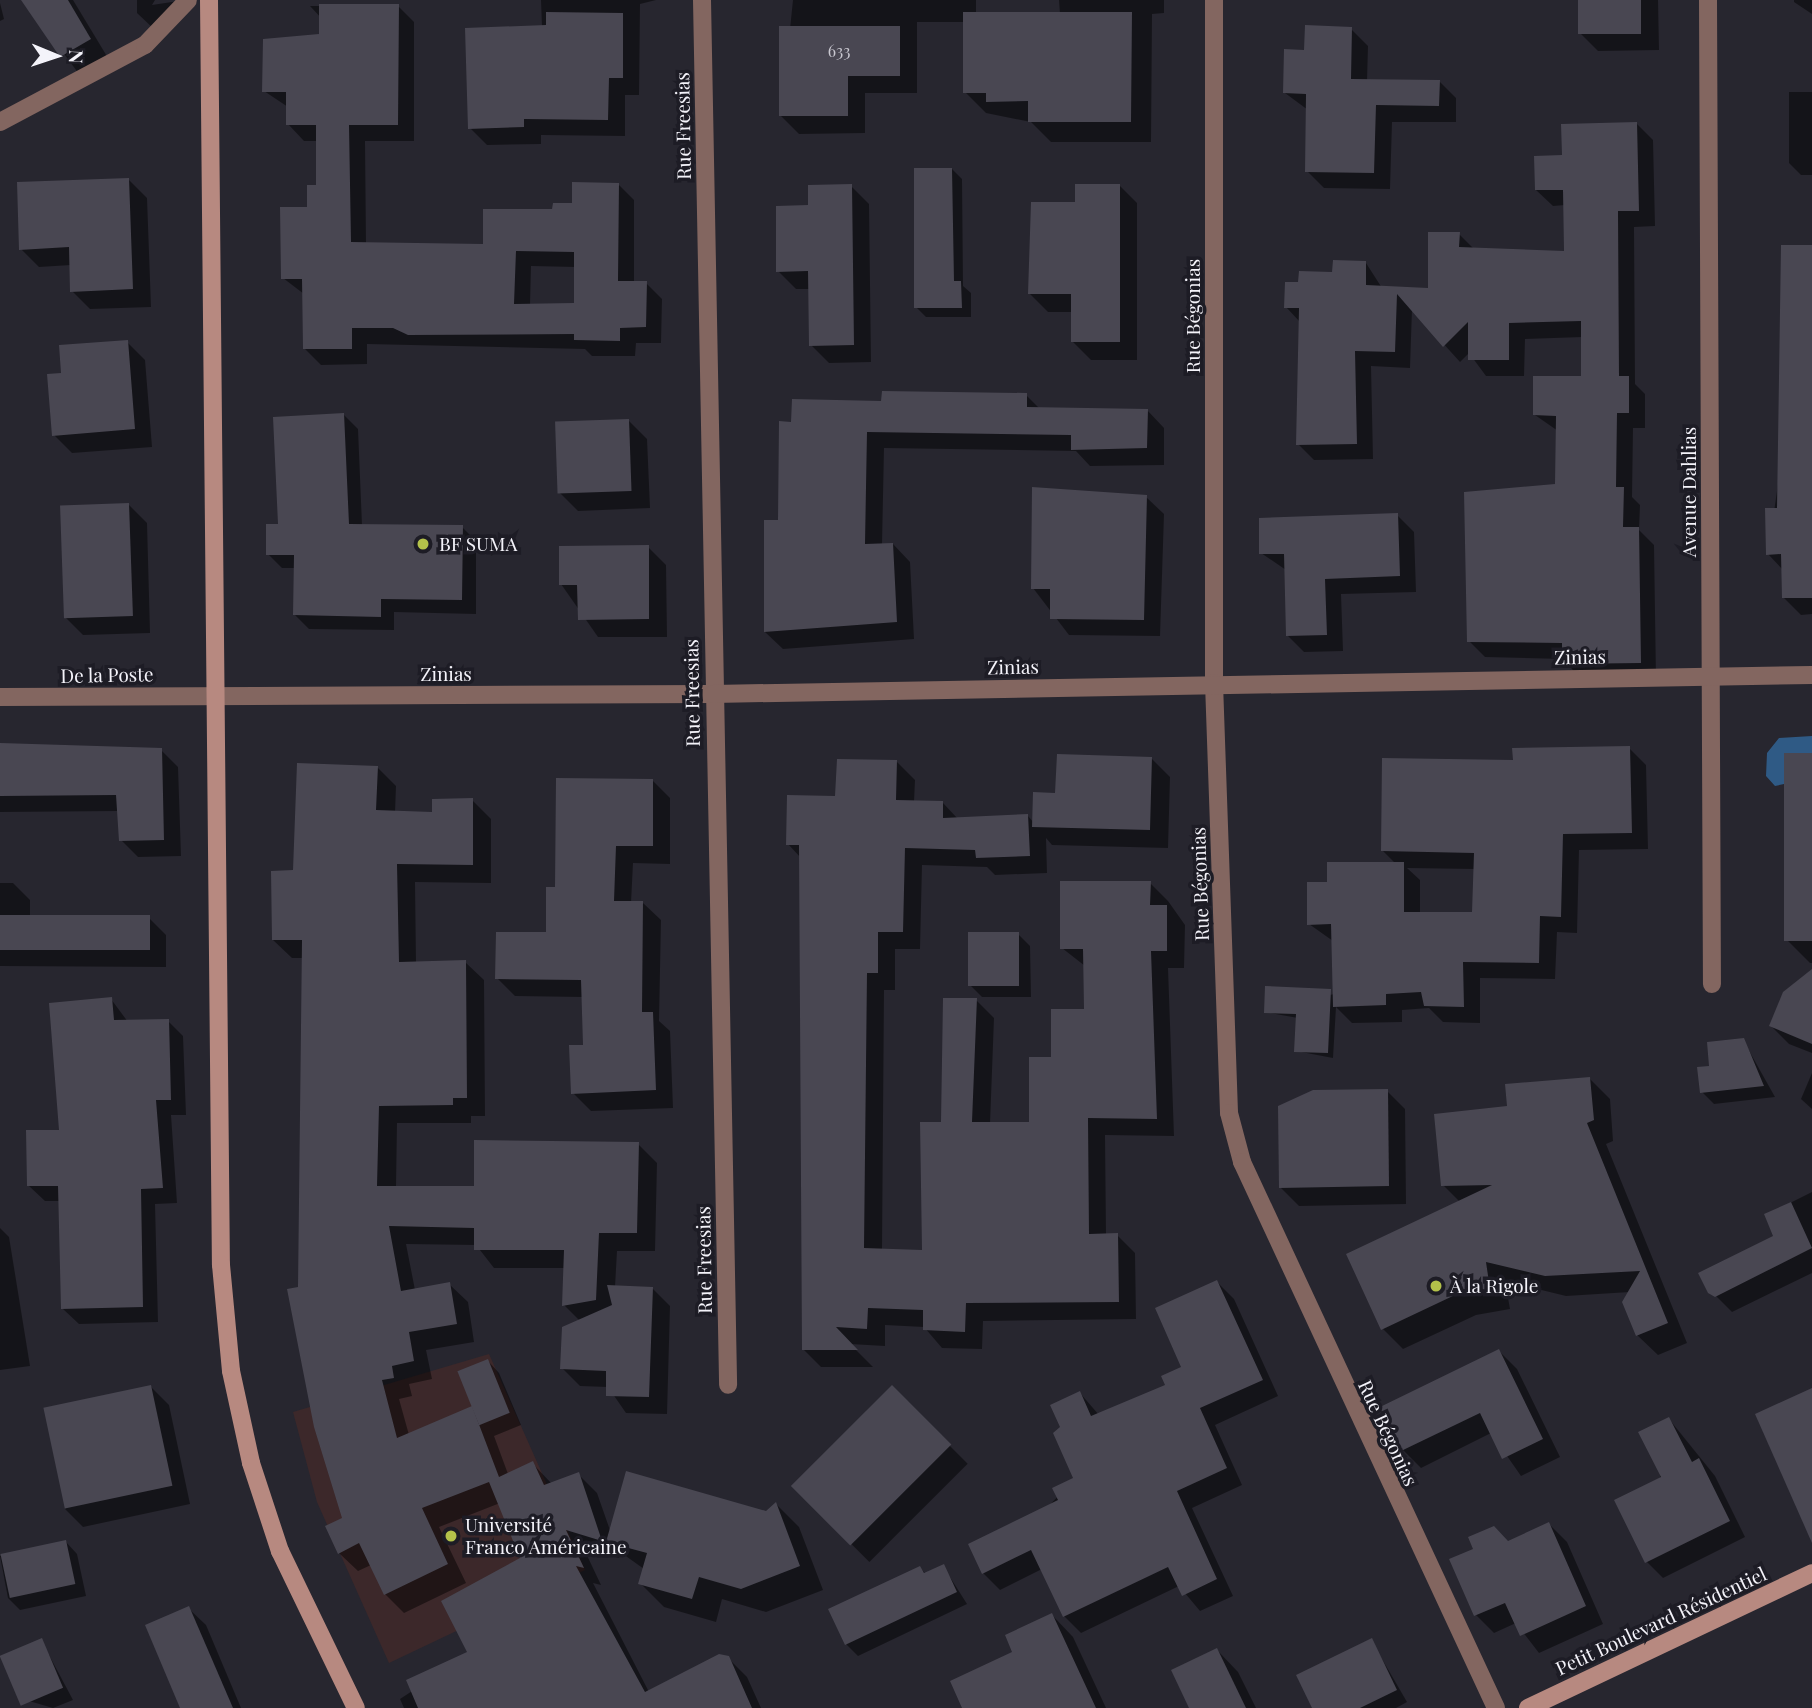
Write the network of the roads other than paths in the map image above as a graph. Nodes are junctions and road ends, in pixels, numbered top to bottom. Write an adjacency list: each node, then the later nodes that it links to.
1 (188, 0): 6 (street)
2 (209, 0): 11 (street)
3 (702, 0): 10 (street, Rue Freesias)
4 (1214, 0): 9 (street, Rue Bégonias)
5 (1708, 0): 8 (street, Avenue Dahlias)
6 (0, 122)
7 (1812, 675): 8 (street, Zinias)
8 (1710, 676): 9 (street, Zinias); 13 (street, Avenue Dahlias)
9 (1214, 683): 10 (street, Zinias); 17 (street, Rue Bégonias)
10 (713, 694): 11 (street, Zinias); 14 (street, Rue Freesias)
11 (214, 695): 12 (street, De la Poste); 16 (street)
12 (0, 698)
13 (1712, 984)
14 (728, 1385)
15 (1812, 1573): 18 (street, Petit Boulevard Résidentiel)
16 (356, 1708)
17 (1496, 1708)
18 (1528, 1708)

